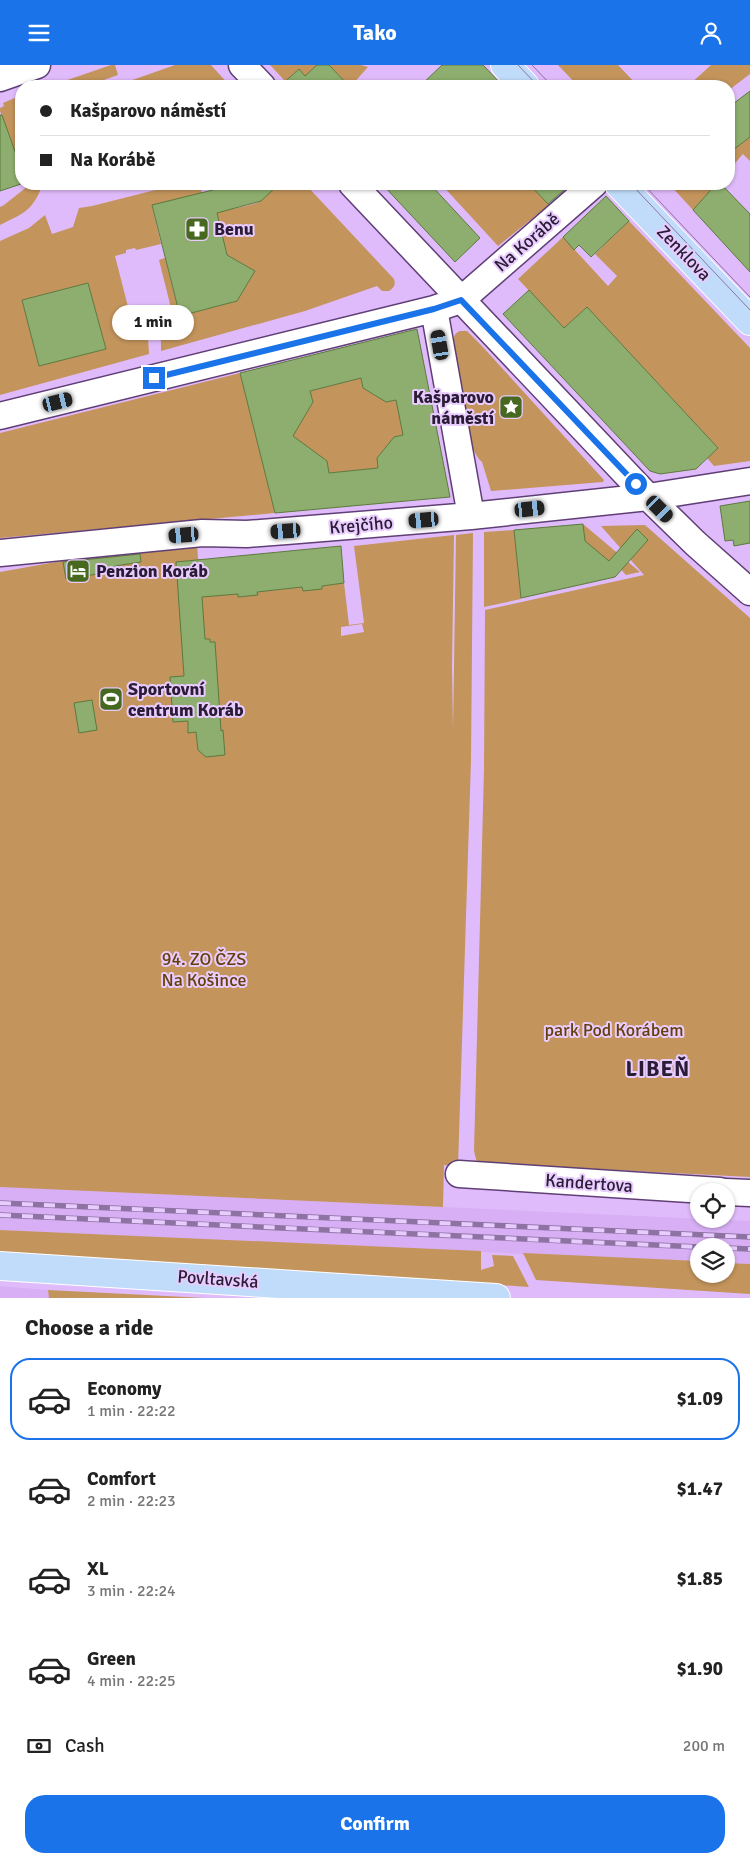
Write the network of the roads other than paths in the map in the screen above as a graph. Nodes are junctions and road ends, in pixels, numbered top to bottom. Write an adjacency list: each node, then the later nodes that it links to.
1 (37, 65): 4 (street)
2 (242, 65): 5 (street)
3 (505, 65): 6 (main road)
4 (0, 78)
5 (256, 80)
6 (519, 80)
7 (358, 190): 10 (street)
8 (587, 190): 10 (street, Na Korábě)
9 (624, 190): 12 (main road, Zenklova)
10 (461, 300): 11 (street); 15 (street)
11 (434, 309): 13 (street); 16 (street)
12 (750, 321)
13 (0, 416)
14 (750, 481): 15 (street, Krejčího)
15 (648, 497): 16 (street, Krejčího); 18 (street)
16 (470, 516): 17 (street, Krejčího)
17 (0, 553)
18 (750, 592)
19 (459, 1174): 20 (street, Kandertova)
20 (690, 1189)
21 (735, 1192): 22 (street)
22 (750, 1193)
23 (0, 1265): 24 (main road, Povltavská)
24 (463, 1297): 25 (main road, Povltavská)
25 (496, 1298)

